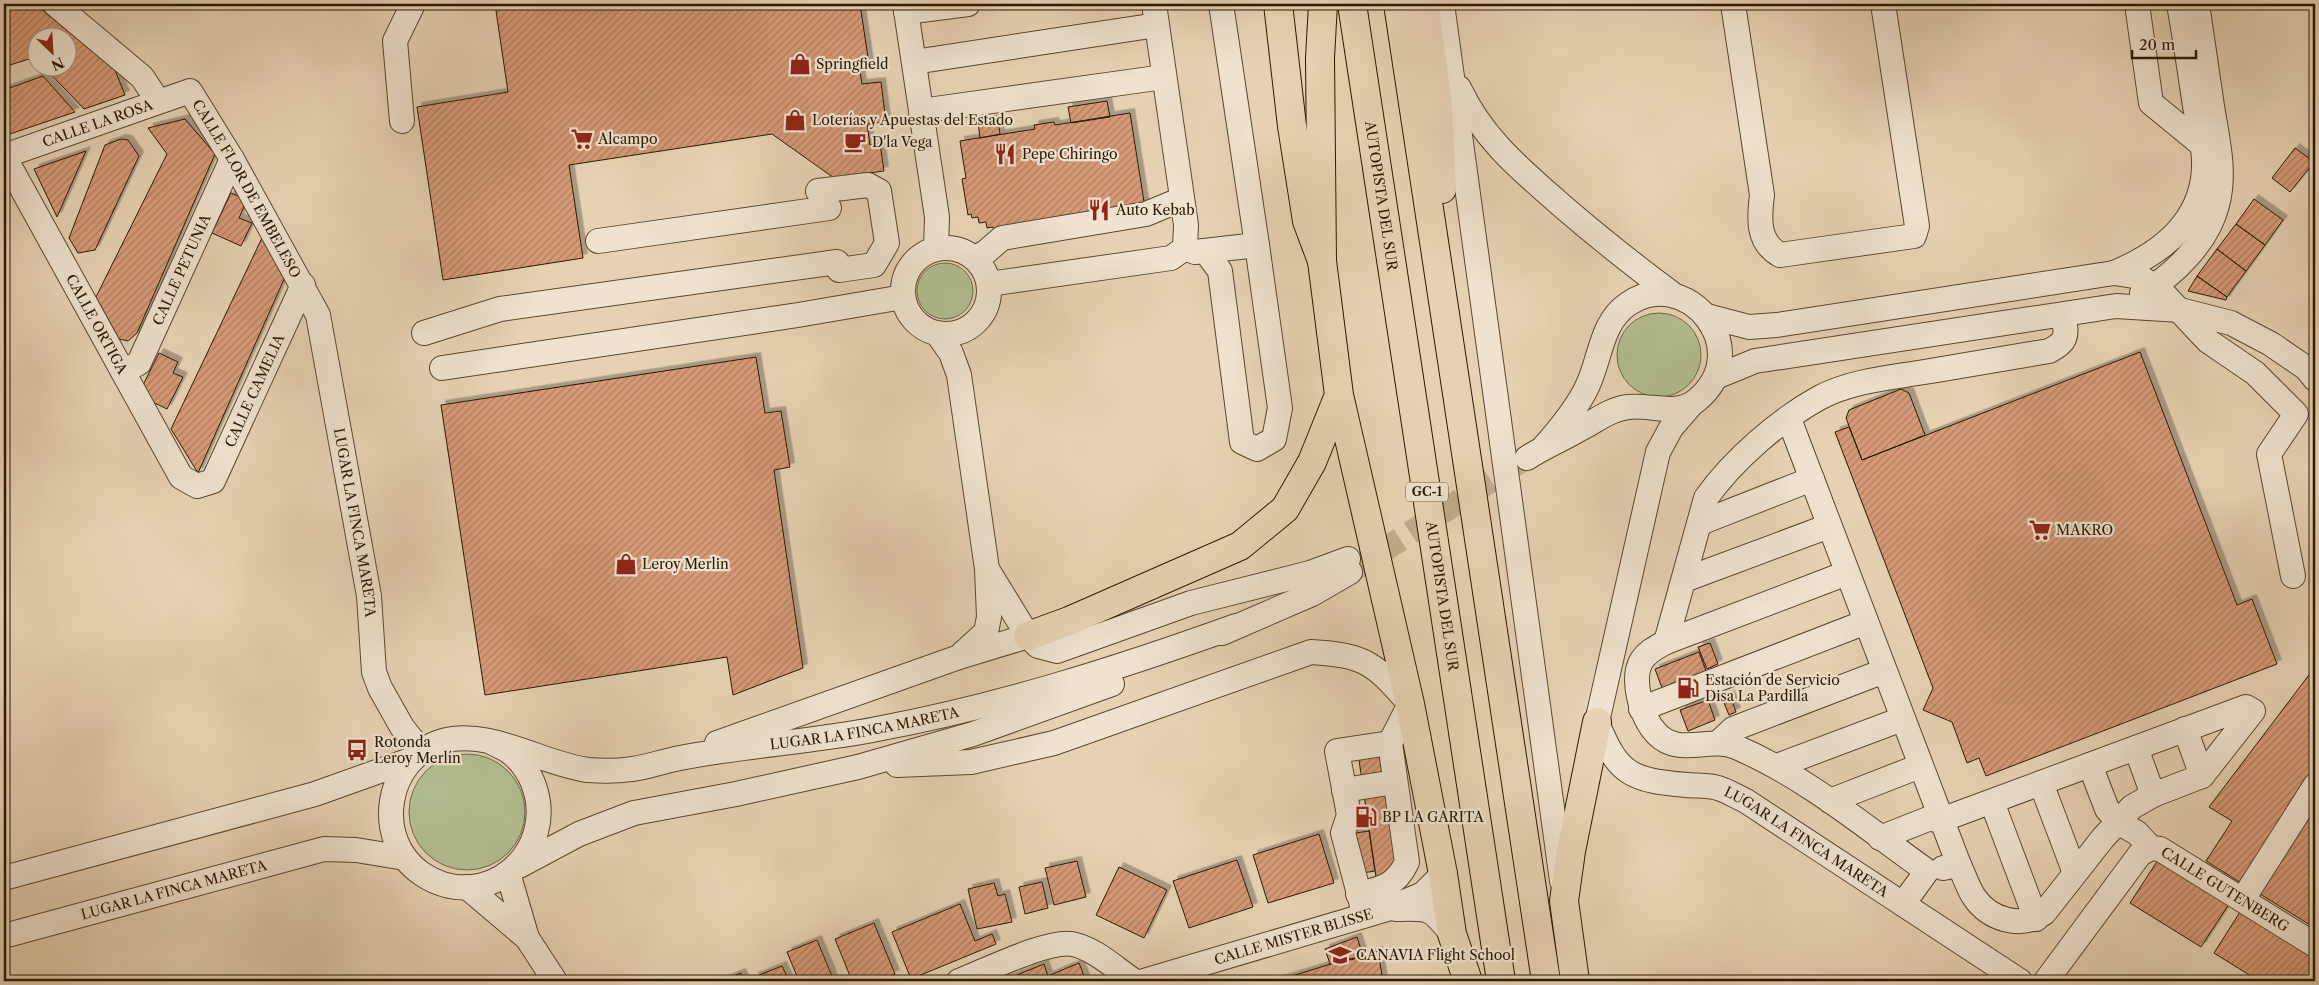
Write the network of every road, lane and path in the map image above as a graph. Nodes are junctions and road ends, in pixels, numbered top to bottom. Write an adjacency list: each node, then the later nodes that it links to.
1 (55, 4): 22 (street)
2 (412, 4): 24 (street)
3 (968, 4): 16 (street)
4 (1221, 4): 30 (street)
5 (1278, 4): 34 (main road)
6 (1323, 4): 34 (main road)
7 (1352, 4): 121 (main road, AUTOPISTA DEL SUR / GC-1)
8 (1398, 4): 48 (main road)
9 (1424, 4): 48 (main road)
10 (1442, 4): 19 (street)
11 (1733, 4): 12 (street)
12 (1883, 4)
13 (2137, 4): 25 (street)
14 (2179, 4): 25 (street)
15 (2197, 4): 38 (street)
16 (906, 8): 18 (street)
17 (1155, 14): 18 (street); 20 (street)
18 (914, 62): 23 (street)
19 (1452, 73): 39 (street); 107 (street)
20 (1164, 77): 23 (street); 28 (street)
21 (190, 92): 22 (street, CALLE LA ROSA); 27 (street, CALLE FLOR DE EMBELESO)
22 (158, 101): 26 (street, CALLE LA ROSA)
23 (921, 111): 31 (street)
24 (402, 121)
25 (2201, 144): 35 (street)
26 (4, 156): 50 (street, CALLE ORTIGA)
27 (232, 159): 37 (street, CALLE FLOR DE EMBELESO); 50 (street, CALLE PETUNIA)
28 (1182, 200): 32 (street); 33 (street)
29 (598, 241): 46 (street)
30 (1257, 245): 32 (street); 32 (street)
31 (936, 248): 33 (street); 40 (street)
32 (1195, 250): 36 (street)
33 (975, 258): 36 (street)
34 (1322, 261): 54 (main road)
35 (2114, 273): 38 (street); 44 (street)
36 (989, 284): 45 (street)
37 (304, 285): 58 (street, CALLE CAMELIA); 80 (street, LUGAR LA FINCA MARETA)
38 (2154, 286): 41 (street); 42 (street)
39 (1675, 296): 44 (street); 55 (street)
40 (903, 297): 47 (street); 49 (street)
41 (2116, 306): 42 (street); 43 (street)
42 (2180, 310): 53 (street); 63 (street)
43 (2064, 315): 52 (street); 56 (street)
44 (1707, 316): 52 (street)
45 (967, 328): 47 (street); 51 (street)
46 (424, 332)
47 (937, 334): 51 (street)
48 (1450, 343): 122 (main road)
49 (442, 368)
50 (123, 372): 58 (street, CALLE ORTIGA)
51 (959, 375): 61 (street)
52 (1716, 377): 55 (street)
53 (2315, 379)
54 (1339, 395): 67 (main road); 71 (main road)
55 (1690, 406): 74 (street)
56 (1789, 419): 57 (street); 59 (street)
57 (1812, 479): 59 (street); 60 (street)
58 (197, 486)
59 (1700, 523): 64 (street)
60 (1830, 526): 62 (street); 64 (street)
61 (987, 568): 67 (street); 69 (street)
62 (1847, 573): 65 (street); 68 (street)
63 (2293, 576)
64 (1684, 580): 68 (street)
65 (1866, 622): 70 (street); 72 (street)
66 (1236, 626): 67 (street, LUGAR LA FINCA MARETA); 81 (street, LUGAR LA FINCA MARETA); 85 (street, LUGAR LA FINCA MARETA)
67 (1028, 636): 69 (street)
68 (1666, 642): 72 (street)
69 (959, 657): 81 (street)
70 (1884, 671): 73 (street); 77 (street)
71 (1410, 704): 78 (street); 85 (street); 103 (main road)
72 (1641, 709): 77 (street)
73 (1902, 719): 83 (street); 84 (street)
74 (1597, 722): 107 (main road); 108 (street, LUGAR LA FINCA MARETA)
75 (2185, 729): 79 (street); 86 (street); 86 (street)
76 (489, 741): 80 (street, LUGAR LA FINCA MARETA); 81 (street, LUGAR LA FINCA MARETA); 100 (street, LUGAR LA FINCA MARETA)
77 (1719, 742): 83 (street)
78 (1390, 743): 87 (street); 90 (street)
79 (2136, 748): 82 (street); 91 (street)
80 (417, 755): 98 (street, LUGAR LA FINCA MARETA); 104 (street, LUGAR LA FINCA MARETA)
81 (680, 758)
82 (2090, 765): 88 (street); 95 (street)
83 (1777, 766): 92 (street)
84 (1920, 766): 92 (street); 94 (street)
85 (858, 767): 100 (street, LUGAR LA FINCA MARETA)
86 (2202, 776): 91 (street)
87 (1395, 782): 90 (street); 109 (street)
88 (2041, 783): 93 (street); 102 (street)
89 (2315, 786): 106 (street)
90 (1344, 790): 109 (street)
91 (2153, 795): 95 (street)
92 (1830, 801): 96 (street)
93 (1992, 802): 94 (street); 111 (street)
94 (1941, 820): 96 (street); 99 (street)
95 (2118, 822): 97 (street); 102 (street)
96 (1880, 838): 101 (street)
97 (2151, 848): 106 (street, CALLE GUTENBERG); 125 (street, CALLE GUTENBERG)
98 (405, 858): 105 (street, LUGAR LA FINCA MARETA); 113 (street, LUGAR LA FINCA MARETA)
99 (1958, 865): 101 (street); 111 (street)
100 (511, 871): 105 (street, LUGAR LA FINCA MARETA); 114 (street)
101 (1927, 871): 108 (street)
102 (2075, 873): 111 (street)
103 (1443, 874): 110 (street, CALLE MISTER BLISSE); 112 (main road)
104 (4, 878)
105 (467, 887): 114 (street)
106 (2244, 900): 115 (street, CALLE GUTENBERG)
107 (1564, 901): 123 (main road)
108 (1903, 904): 124 (street, LUGAR LA FINCA MARETA)
109 (1361, 905): 110 (street, CALLE MISTER BLISSE); 119 (street, CALLE MISTER BLISSE)
110 (1387, 909): 112 (street, CALLE MISTER BLISSE)
111 (2036, 919)
112 (1452, 934): 120 (main road)
113 (4, 936)
114 (527, 938): 116 (street)
115 (2315, 945)
116 (555, 981)
117 (959, 981): 118 (street)
118 (1134, 981)
119 (1144, 981)
120 (1468, 981)
121 (1501, 981)
122 (1546, 981)
123 (1575, 981)
124 (2020, 981)
125 (2046, 981)

